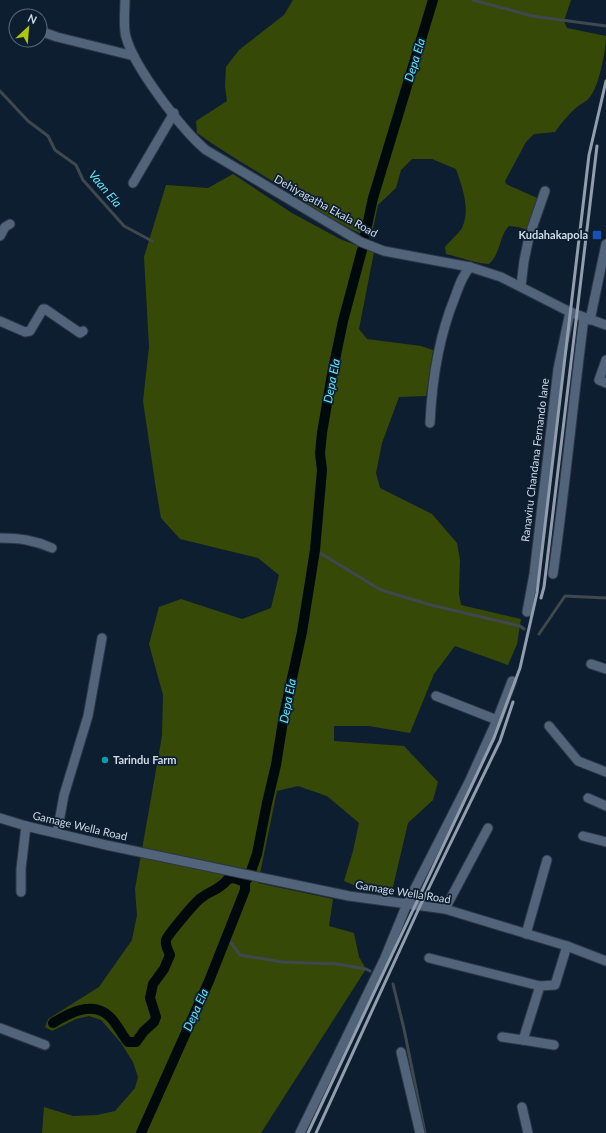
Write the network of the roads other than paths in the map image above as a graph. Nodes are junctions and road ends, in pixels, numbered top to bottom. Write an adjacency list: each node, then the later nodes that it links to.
1 (125, 0): 3 (street, Dehiyagatha Ekala Road)
2 (48, 34): 3 (street)
3 (134, 56): 4 (street, Dehiyagatha Ekala Road)
4 (174, 113): 5 (street); 10 (street, Dehiyagatha Ekala Road)
5 (133, 184)
6 (545, 191): 11 (street)
7 (10, 224): 8 (street)
8 (0, 236)
9 (606, 244): 13 (street)
10 (470, 267): 11 (street, Dehiyagatha Ekala Road); 19 (street)
11 (521, 286): 12 (street, Dehiyagatha Ekala Road)
12 (570, 312): 13 (street, Dehiyagatha Ekala Road); 23 (street, Ranaviru Chandana Fernando lane)
13 (587, 319): 15 (street, Dehiyagatha Ekala Road); 22 (street)
14 (0, 321): 16 (street)
15 (606, 326)
16 (83, 331)
17 (606, 360): 18 (street)
18 (606, 383)
19 (430, 423)
20 (0, 538): 21 (street)
21 (52, 548)
22 (553, 574)
23 (527, 612)
24 (102, 638): 37 (street)
25 (591, 664): 26 (street)
26 (606, 669)
27 (512, 681): 29 (street)
28 (436, 696): 29 (street)
29 (497, 720): 42 (street)
30 (549, 726): 31 (street)
31 (606, 772)
32 (588, 798): 33 (street)
33 (606, 806)
34 (0, 818): 35 (street, Gamage Wella Road)
35 (26, 826): 37 (street, Gamage Wella Road); 41 (street)
36 (488, 828): 43 (street)
37 (57, 833): 42 (street, Gamage Wella Road)
38 (584, 836): 39 (street)
39 (606, 842)
40 (547, 860): 44 (street)
41 (21, 892)
42 (407, 904): 43 (street, Gamage Wella Road); 56 (street)
43 (445, 909): 44 (street, Gamage Wella Road)
44 (526, 934): 45 (street, Gamage Wella Road)
45 (567, 946): 47 (street, Gamage Wella Road); 48 (street)
46 (429, 958): 48 (street)
47 (606, 961)
48 (540, 986): 51 (street)
49 (0, 1028): 52 (street)
50 (502, 1037): 51 (street)
51 (523, 1040): 53 (street)
52 (44, 1045)
53 (554, 1045)
54 (401, 1052): 57 (street)
55 (522, 1107): 58 (street)
56 (300, 1133)
57 (420, 1133)
58 (528, 1133)

